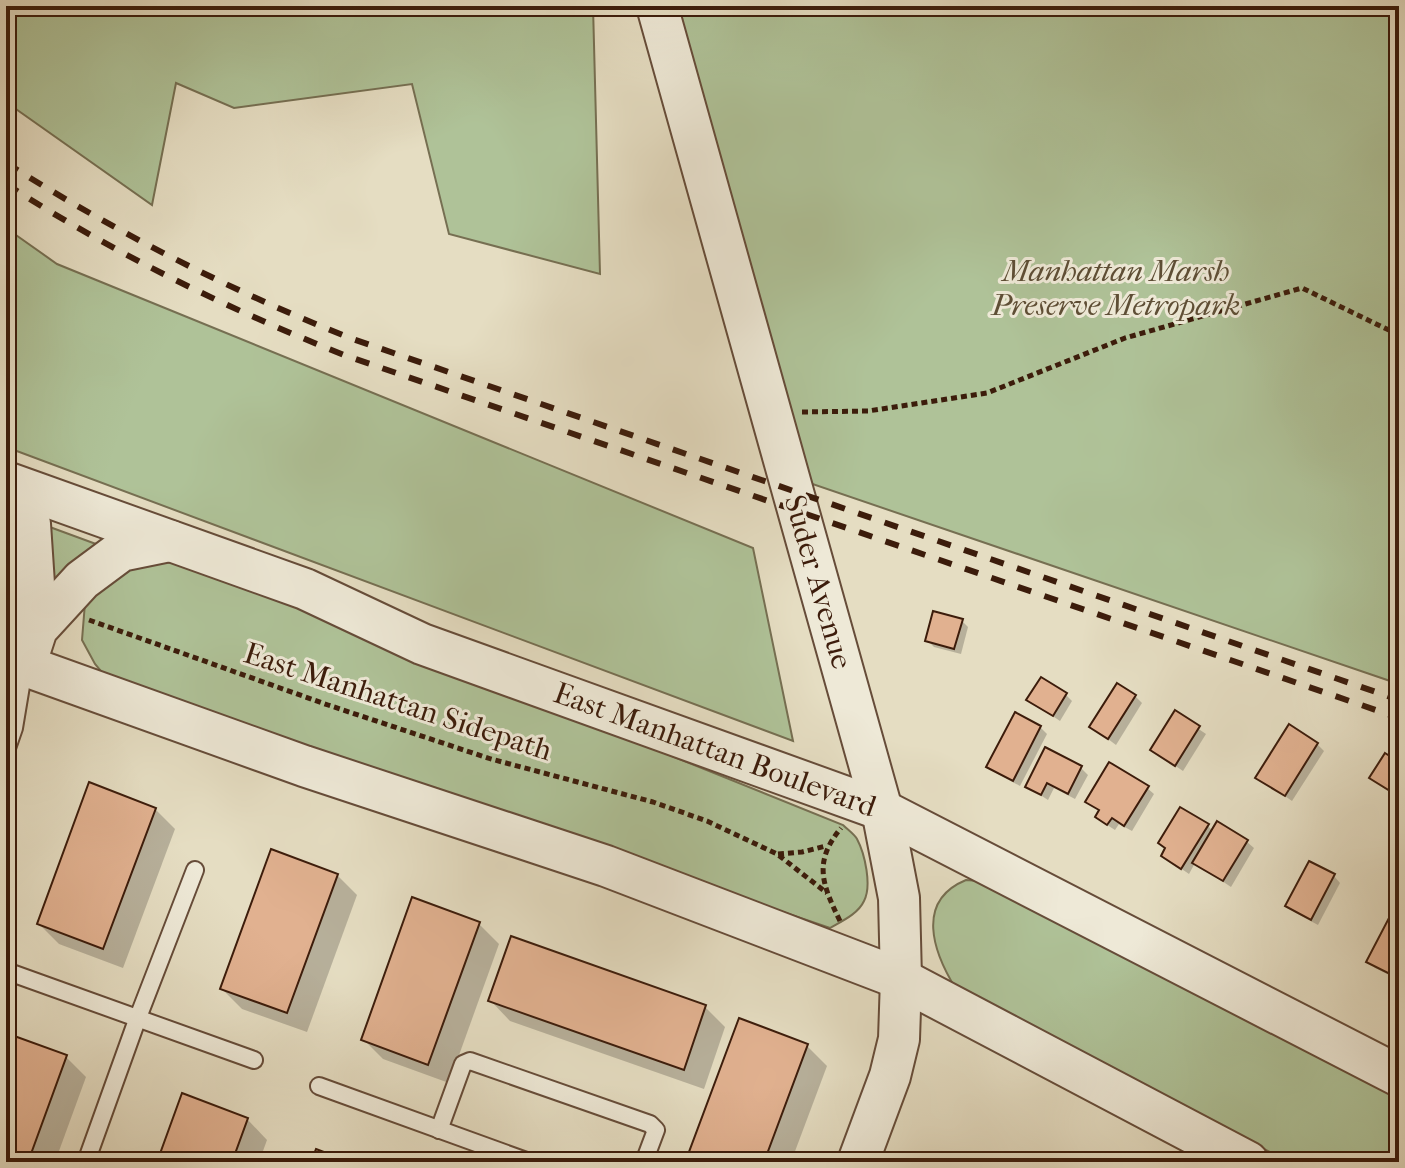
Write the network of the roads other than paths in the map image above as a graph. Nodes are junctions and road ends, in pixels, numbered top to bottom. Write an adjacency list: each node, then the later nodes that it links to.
1 (657, 6): 7 (street, Suder Avenue)
2 (6, 483): 3 (street, East Manhattan Boulevard); 4 (street)
3 (170, 541): 4 (street); 7 (street, East Manhattan Boulevard)
4 (46, 619): 5 (street)
5 (15, 663): 6 (lane); 10 (street)
6 (6, 751)
7 (882, 810): 10 (street, Suder Avenue); 13 (street, East Manhattan Boulevard)
8 (195, 870): 11 (lane)
9 (6, 971): 11 (lane)
10 (901, 979): 20 (street, Suder Avenue); 21 (street)
11 (137, 1020): 12 (lane); 17 (lane)
12 (254, 1060)
13 (1399, 1076)
14 (319, 1086): 15 (lane)
15 (439, 1130): 16 (lane); 19 (lane)
16 (499, 1157): 18 (lane)
17 (86, 1162)
18 (529, 1162)
19 (644, 1162)
20 (858, 1162)
21 (1248, 1162)

